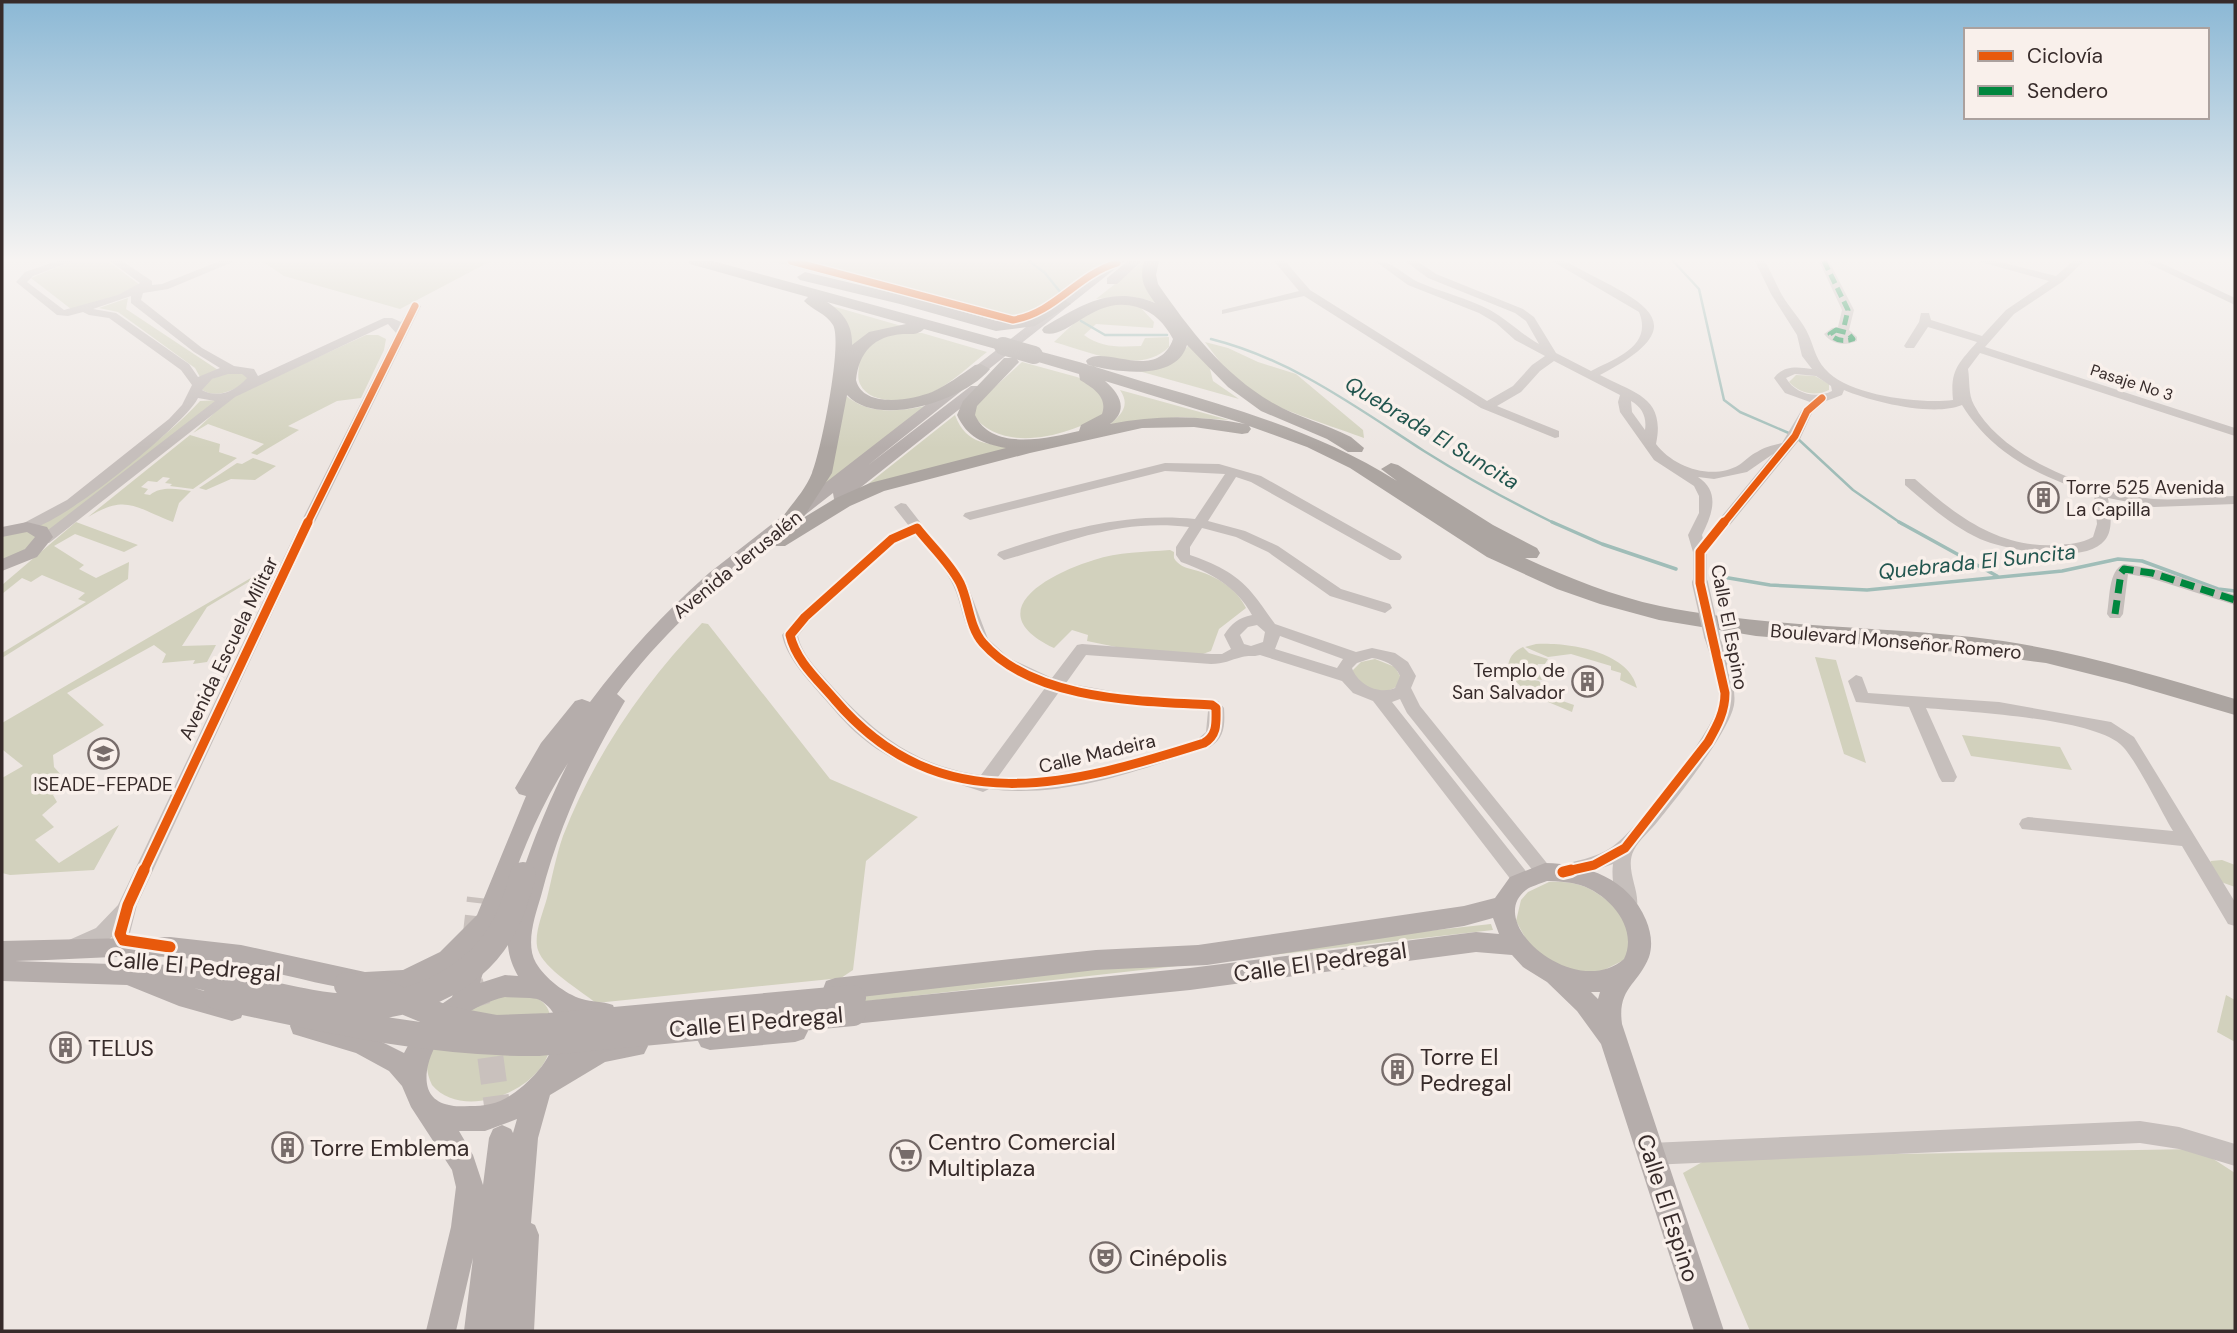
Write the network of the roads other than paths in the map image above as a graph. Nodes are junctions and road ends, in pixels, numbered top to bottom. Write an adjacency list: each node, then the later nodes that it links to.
1 (124, 323): 39 (street)
2 (162, 323): 34 (street)
3 (406, 323): 26 (street, Avenida Escuela Militar)
4 (839, 323): 60 (highway)
5 (919, 323): 25 (highway, Boulevard Monseñor Romero)
6 (924, 323): 29 (highway, Boulevard Monseñor Romero)
7 (982, 323): 8 (highway)
8 (1027, 323)
9 (1039, 323): 33 (main road, Avenida Jerusalén)
10 (1060, 323): 23 (main road, Avenida Jerusalén)
11 (1062, 323): 23 (highway)
12 (1169, 323): 32 (highway)
13 (1182, 323): 52 (highway)
14 (1356, 323): 44 (street)
15 (1502, 323): 30 (street)
16 (1533, 323): 30 (street)
17 (1651, 323): 36 (street)
18 (1796, 323): 31 (street)
19 (1844, 323): 24 (street)
20 (1921, 323): 28 (street, Pasaje No 3)
21 (1937, 323): 27 (street, Pasaje No 3)
22 (2000, 323): 27 (street)
23 (1050, 331): 29 (main road, Avenida Jerusalén)
24 (1843, 331)
25 (947, 332): 29 (highway, Boulevard Monseñor Romero); 33 (highway)
26 (399, 337): 38 (street); 97 (street, Avenida Escuela Militar)
27 (1982, 345): 45 (street); 47 (street, Pasaje No 3)
28 (1910, 346)
29 (1009, 349): 32 (highway, Boulevard Monseñor Romero, bridge); 32 (highway); 66 (main road, Avenida Jerusalén)
30 (1552, 356): 36 (street); 44 (street)
31 (1808, 356): 35 (street); 37 (street)
32 (1069, 360): 49 (highway, Boulevard Monseñor Romero); 52 (highway, Boulevard Monseñor Romero)
33 (981, 369): 60 (main road, Avenida Jerusalén)
34 (232, 370): 38 (street); 39 (street)
35 (1786, 372): 37 (street); 40 (street)
36 (1590, 376): 42 (street)
37 (1827, 377): 43 (street); 45 (street)
38 (251, 379): 41 (street)
39 (196, 388): 41 (street); 62 (street)
40 (1792, 391): 43 (street); 46 (street)
41 (233, 393): 65 (street)
42 (1627, 393): 50 (street); 50 (street)
43 (1825, 398): 45 (street); 46 (street, Calle El Espino)
44 (1488, 406): 48 (street)
45 (1957, 407): 56 (street)
46 (1807, 411): 51 (street, Calle El Espino)
47 (2235, 432)
48 (1555, 434)
49 (1314, 443): 66 (highway); 87 (highway, Boulevard Monseñor Romero)
50 (1650, 443): 53 (street)
51 (1786, 446): 53 (street); 67 (street, Calle El Espino)
52 (1355, 448): 84 (highway, Boulevard Monseñor Romero)
53 (1680, 470): 67 (street)
54 (1239, 473): 59 (street); 61 (street); 70 (street)
55 (1910, 482): 56 (street)
56 (2100, 491): 57 (street)
57 (2234, 498)
58 (901, 507): 63 (street)
59 (970, 516)
60 (792, 518): 96 (main road, Avenida Jerusalén)
61 (1205, 524): 69 (street); 74 (street); 76 (street)
62 (27, 527): 64 (main road); 65 (main road)
63 (917, 528): 82 (street); 90 (street, Calle Madeira)
64 (4, 531)
65 (44, 540): 68 (main road)
66 (778, 542): 88 (main road, Avenida Jerusalén)
67 (1700, 552): 93 (street, Calle El Espino, bridge)
68 (28, 555): 71 (main road); 72 (main road)
69 (1003, 555)
70 (1395, 557)
71 (2, 565)
72 (2, 576)
73 (2235, 600): 75 (street)
74 (1385, 608)
75 (2115, 614)
76 (1267, 625): 77 (street); 78 (street); 79 (street)
77 (1242, 650): 78 (street); 82 (street)
78 (1262, 650): 80 (street)
79 (1354, 657): 80 (street); 83 (street)
80 (1346, 677): 85 (street)
81 (1856, 681): 86 (street)
82 (1054, 684): 90 (street); 90 (street, Calle Madeira)
83 (1404, 689): 85 (street); 94 (street)
84 (2235, 693)
85 (1378, 696): 95 (street)
86 (1916, 704): 89 (street); 92 (street)
87 (2235, 707)
88 (601, 722): 112 (main road, bridge); 113 (main road, Avenida Jerusalén)
89 (1948, 777)
90 (983, 785)
91 (2028, 824): 92 (street)
92 (2189, 840): 100 (street)
93 (1625, 849): 94 (street, Calle El Espino); 99 (street)
94 (1554, 872): 95 (main road); 99 (main road)
95 (1522, 880): 98 (main road)
96 (487, 896): 111 (main road); 116 (main road)
97 (128, 905): 102 (street, Avenida Escuela Militar); 103 (street, Avenida Escuela Militar)
98 (1504, 905): 101 (main road); 105 (main road, Calle El Pedregal)
99 (1628, 907): 110 (main road)
100 (2235, 918)
101 (1515, 945): 108 (main road); 114 (main road, Calle El Pedregal)
102 (170, 947): 103 (main road); 111 (main road)
103 (62, 949): 104 (main road)
104 (2, 951)
105 (1207, 955): 113 (main road); 115 (main road, Calle El Pedregal)
106 (2, 958): 115 (main road, Calle El Pedregal, bridge)
107 (2, 971): 109 (main road, Calle El Pedregal)
108 (1547, 972): 110 (main road); 117 (main road, Calle El Espino)
109 (124, 973): 112 (main road, Calle El Pedregal); 119 (main road)
110 (1623, 974): 117 (main road, Calle El Espino)
111 (350, 978): 116 (main road)
112 (223, 991): 115 (main road, Calle El Pedregal, bridge)
113 (550, 994): 116 (main road); 118 (main road)
114 (1011, 997): 115 (main road, Calle El Pedregal); 118 (main road)
115 (853, 1006)
116 (453, 1009): 119 (main road)
117 (1614, 1044): 121 (main road, Calle El Espino)
118 (543, 1086): 119 (main road); 123 (main road)
119 (418, 1091): 124 (main road)
120 (502, 1138): 125 (main road)
121 (1650, 1154): 122 (street); 128 (main road, Calle El Espino)
122 (2235, 1155)
123 (522, 1187): 126 (main road); 127 (main road)
124 (441, 1331)
125 (480, 1331)
126 (500, 1331)
127 (519, 1331)
128 (1709, 1331)

